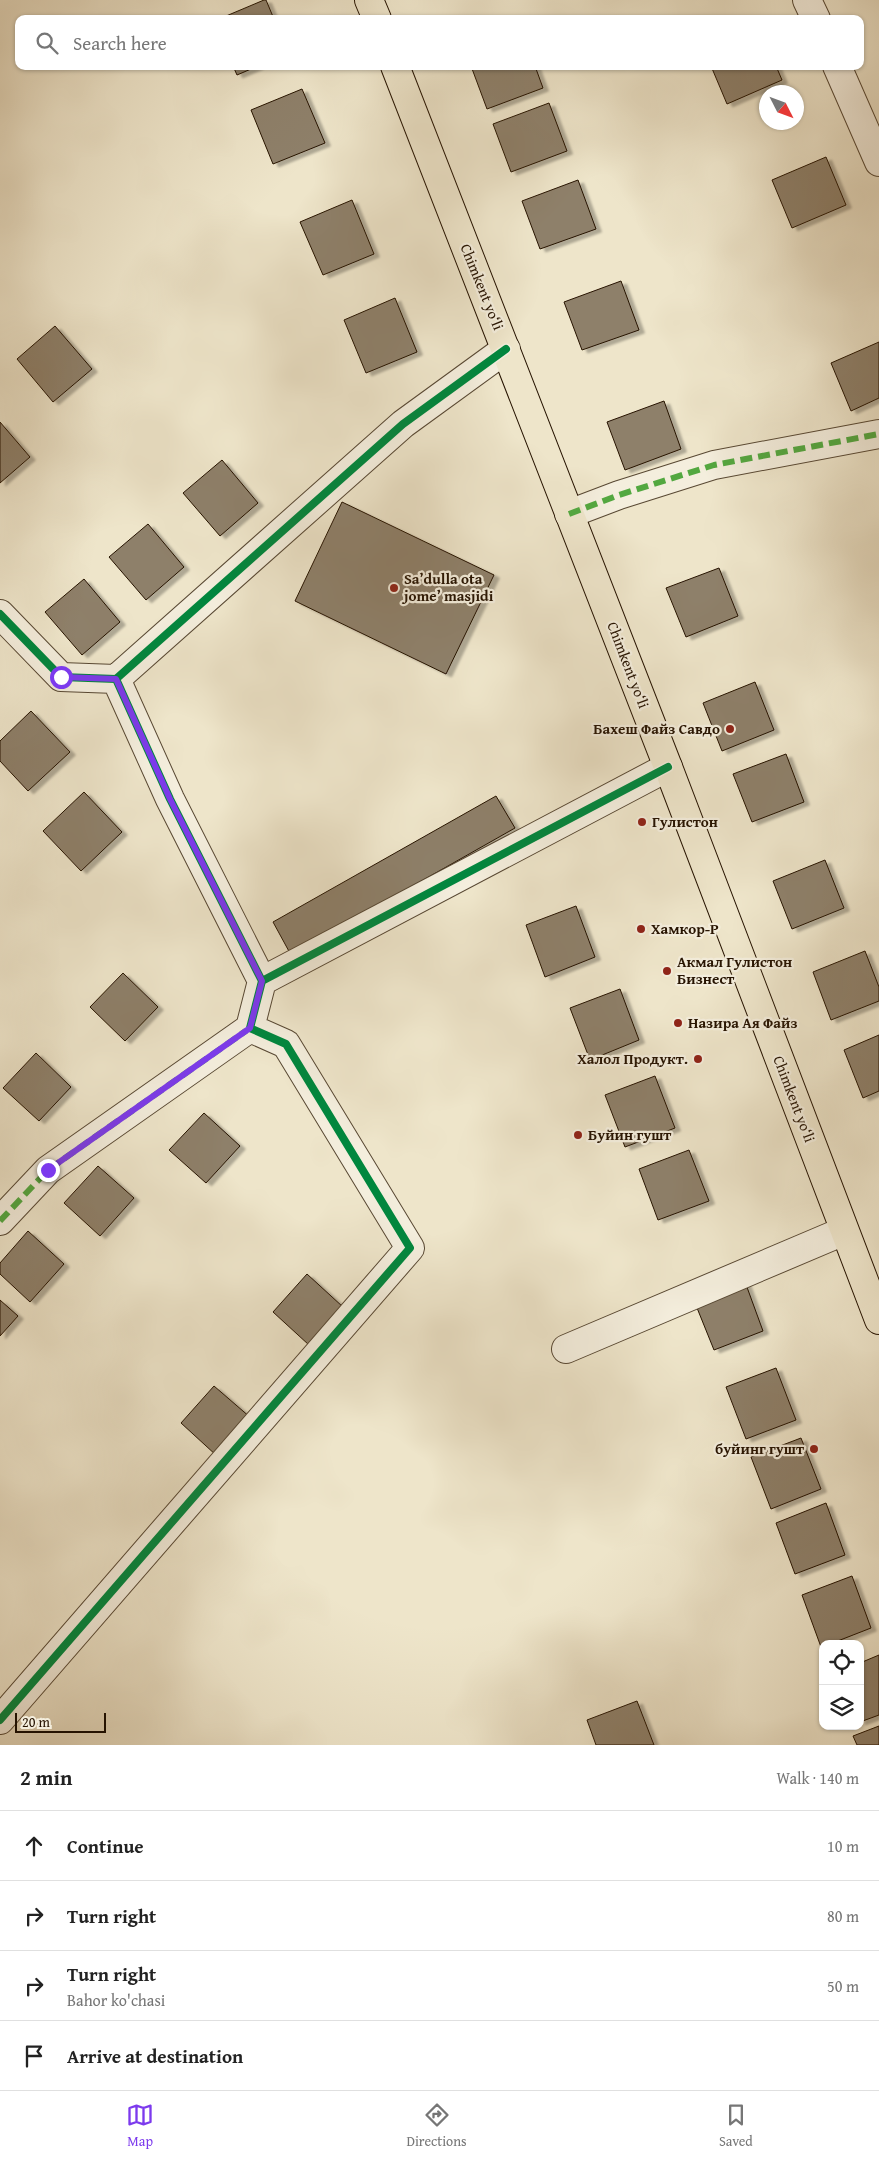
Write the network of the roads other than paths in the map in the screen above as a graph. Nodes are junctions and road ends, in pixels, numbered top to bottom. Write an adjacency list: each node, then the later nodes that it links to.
1 (369, 0): 3 (highway)
2 (807, 0): 4 (street)
3 (375, 15)
4 (814, 15)
5 (397, 70): 8 (highway, Chimkent yo‘li)
6 (838, 70): 7 (street)
7 (879, 162)
8 (506, 348): 10 (highway, Chimkent yo‘li); 12 (street)
9 (879, 434): 10 (street)
10 (569, 514): 13 (highway, Chimkent yo‘li)
11 (0, 614): 12 (street)
12 (116, 679): 14 (street)
13 (668, 767): 14 (street); 17 (highway, Chimkent yo‘li)
14 (262, 981): 15 (street)
15 (250, 1028): 16 (street); 20 (street)
16 (0, 1220)
17 (844, 1231): 18 (highway, Chimkent yo‘li); 19 (street)
18 (879, 1320)
19 (566, 1349)
20 (0, 1720)

